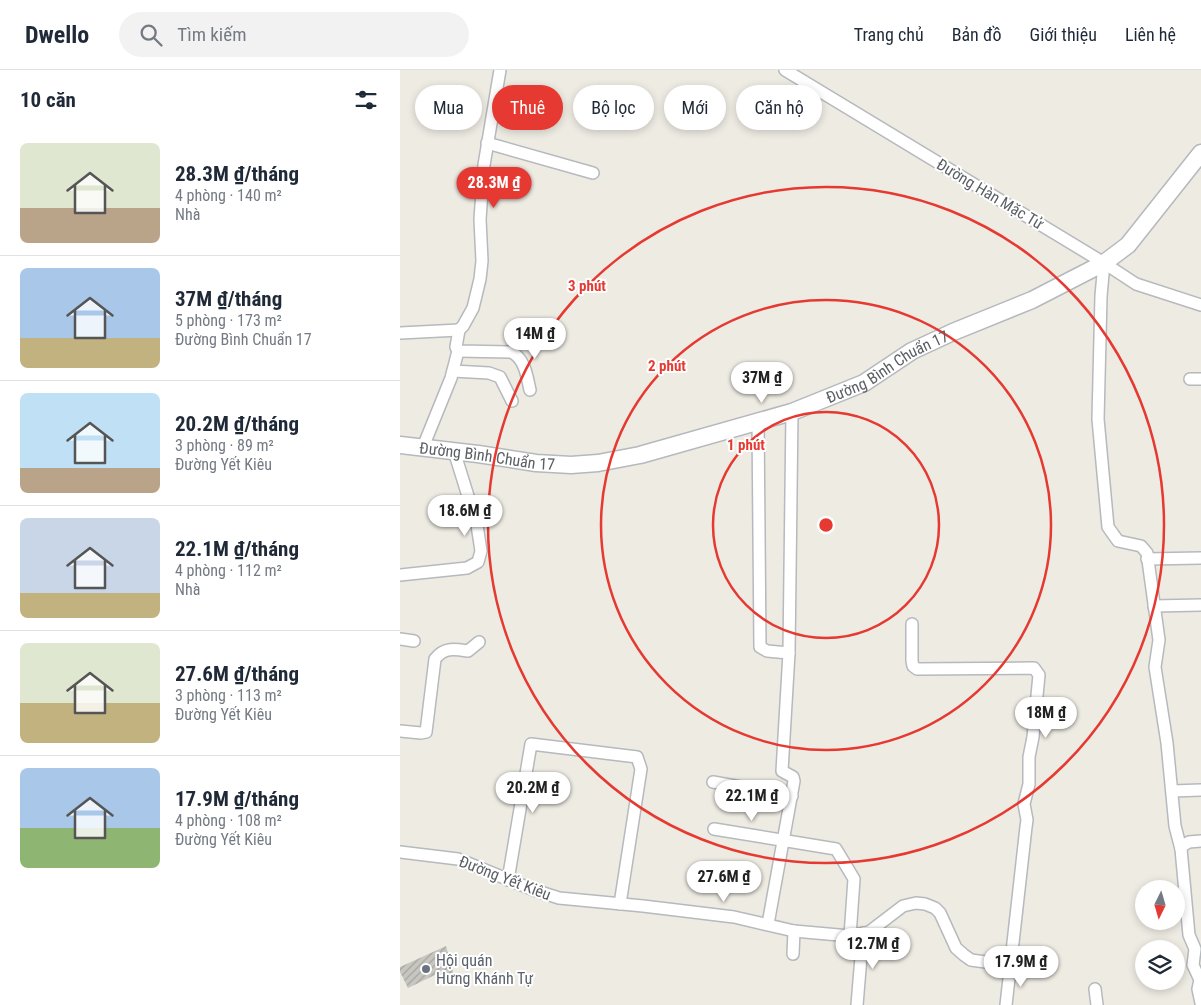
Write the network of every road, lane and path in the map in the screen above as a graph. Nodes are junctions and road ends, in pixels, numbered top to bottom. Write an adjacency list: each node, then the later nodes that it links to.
1 (500, 70): 4 (street)
2 (785, 70): 3 (street, Đường Hàn Mặc Tử)
3 (797, 73): 7 (street, Đường Hàn Mặc Tử)
4 (487, 143): 6 (street); 9 (street)
5 (1201, 154): 7 (street, Đường Bình Chuẩn 17)
6 (593, 173)
7 (1104, 263): 8 (street, Đường Hàn Mặc Tử); 15 (street, Đường Bình Chuẩn 17); 20 (street)
8 (1201, 305)
9 (459, 330): 10 (street); 11 (street)
10 (400, 333)
11 (458, 351): 12 (street); 13 (street)
12 (453, 371): 14 (street); 18 (street)
13 (530, 390)
14 (512, 401)
15 (792, 412): 16 (street, Đường Bình Chuẩn 17); 29 (street)
16 (758, 421): 19 (street, Đường Bình Chuẩn 17); 29 (street)
17 (400, 445): 18 (street, Đường Bình Chuẩn 17)
18 (422, 447): 19 (street, Đường Bình Chuẩn 17)
19 (454, 451): 22 (street)
20 (1147, 558): 21 (street); 23 (street)
21 (1201, 558)
22 (400, 575)
23 (1154, 606): 24 (street); 33 (street)
24 (1201, 606)
25 (912, 624): 47 (street)
26 (400, 639): 27 (street)
27 (414, 640)
28 (479, 642): 30 (street)
29 (789, 653): 34 (street)
30 (400, 731)
31 (714, 782): 34 (street)
32 (1201, 790): 33 (street)
33 (1172, 791): 38 (street)
34 (792, 796): 36 (street)
35 (714, 829): 36 (street)
36 (784, 841): 42 (street); 45 (street)
37 (1201, 841): 38 (street)
38 (1181, 849): 49 (street)
39 (400, 852): 40 (street, Đường Yết Kiêu)
40 (508, 880): 41 (street, Đường Yết Kiêu); 41 (street)
41 (620, 904): 42 (street, Đường Yết Kiêu)
42 (768, 924): 43 (street, Đường Yết Kiêu)
43 (794, 931): 45 (street, Đường Yết Kiêu); 46 (street)
44 (863, 933): 45 (street, Đường Yết Kiêu); 47 (street, Đường Yết Kiêu); 50 (street)
45 (850, 936)
46 (793, 954)
47 (1010, 968): 51 (street)
48 (1095, 989): 52 (street)
49 (1201, 1003)
50 (857, 1005)
51 (1006, 1005)
52 (1097, 1005)

